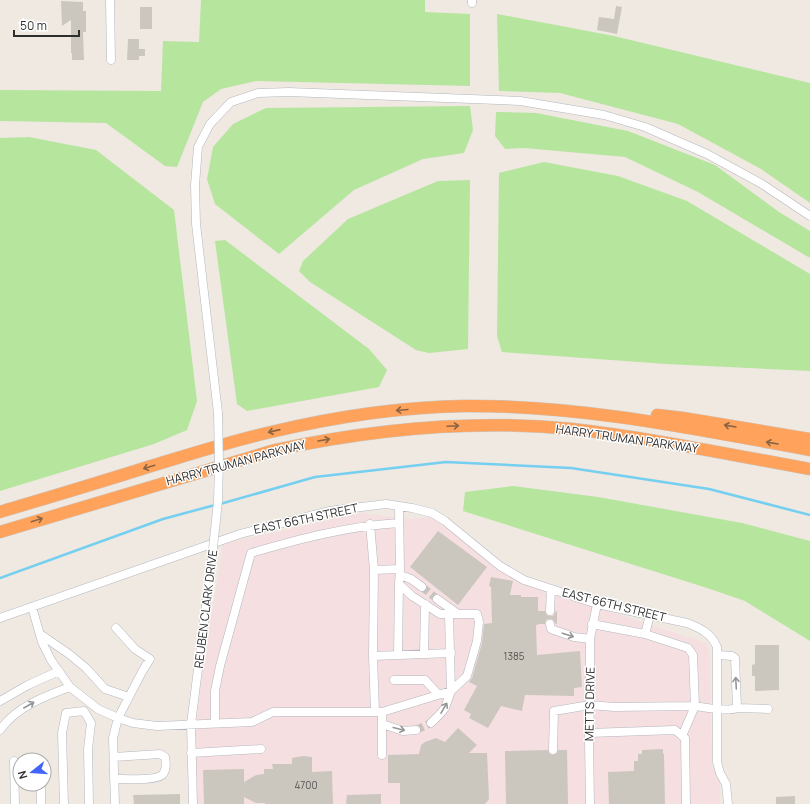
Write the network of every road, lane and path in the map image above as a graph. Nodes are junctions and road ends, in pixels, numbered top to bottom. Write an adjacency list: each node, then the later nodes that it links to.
1 (110, 0): 2 (street)
2 (110, 60)
3 (810, 216): 55 (street, REUBEN CLARK DRIVE, bridge)
4 (525, 407): 5 (highway, one-way to 4); 6 (highway, HARRY TRUMAN PARKWAY, one-way to 4); 11 (highway, HARRY TRUMAN PARKWAY, one-way to 11)
5 (810, 439)
6 (810, 450)
7 (732, 455): 8 (highway, HARRY TRUMAN PARKWAY); 9 (highway); 14 (highway, HARRY TRUMAN PARKWAY, one-way to 7)
8 (810, 469)
9 (810, 477)
10 (399, 506): 12 (street); 19 (street, EAST 66TH STREET); 23 (street, EAST 66TH STREET)
11 (0, 512)
12 (398, 522): 13 (street); 16 (street)
13 (370, 524): 15 (street); 53 (street)
14 (0, 532)
15 (374, 570): 16 (street); 37 (street)
16 (400, 572): 17 (street); 18 (street)
17 (399, 584): 21 (street); 36 (street)
18 (422, 587)
19 (551, 589): 22 (street, EAST 66TH STREET); 24 (street)
20 (437, 599): 25 (street)
21 (425, 604): 25 (street); 35 (street)
22 (597, 604): 26 (street, EAST 66TH STREET); 29 (street, METTS DRIVE)
23 (32, 607): 27 (street, EAST 66TH STREET); 31 (street)
24 (550, 611)
25 (454, 614): 34 (street); 42 (street)
26 (650, 615): 32 (street); 38 (street, EAST 66TH STREET)
27 (0, 618)
28 (550, 624): 33 (street, one-way to 33)
29 (592, 624): 32 (street); 33 (street, METTS DRIVE)
30 (116, 628): 44 (street)
31 (40, 634): 39 (street); 44 (street)
32 (644, 634): 47 (street)
33 (590, 639): 46 (street, METTS DRIVE)
34 (451, 653): 35 (street); 42 (street)
35 (424, 654): 36 (street)
36 (398, 655): 37 (street)
37 (373, 656): 51 (street)
38 (718, 656): 48 (street, one-way to 38); 49 (street, EAST 66TH STREET)
39 (59, 672): 41 (street); 45 (street)
40 (394, 680): 43 (street)
41 (70, 687): 52 (street); 57 (street, one-way to 41)
42 (451, 691): 43 (street); 54 (street, one-way to 42)
43 (438, 694): 51 (street)
44 (129, 697): 52 (street)
45 (0, 701)
46 (590, 706): 47 (street); 59 (street, METTS DRIVE); 62 (street)
47 (695, 706): 49 (street); 60 (street)
48 (737, 708): 49 (street); 50 (street)
49 (717, 709): 77 (street, EAST 66TH STREET)
50 (768, 709)
51 (378, 712): 53 (street); 56 (street)
52 (118, 718): 55 (street); 65 (street)
53 (215, 723): 55 (street)
54 (431, 723)
55 (191, 724): 63 (street, REUBEN CLARK DRIVE)
56 (382, 724): 58 (street, one-way to 58); 64 (street)
57 (0, 730)
58 (416, 730)
59 (589, 733): 60 (street); 75 (street, METTS DRIVE)
60 (682, 736): 76 (street)
61 (261, 749): 63 (street)
62 (552, 750)
63 (192, 753): 74 (street, REUBEN CLARK DRIVE)
64 (382, 755)
65 (114, 756): 66 (street); 66 (street)
66 (114, 779): 73 (street)
67 (14, 792): 69 (street)
68 (41, 792): 70 (street)
69 (14, 804)
70 (41, 804)
71 (64, 804): 72 (street)
72 (89, 804)
73 (115, 804)
74 (192, 804)
75 (590, 804)
76 (686, 804)
77 (728, 804)

